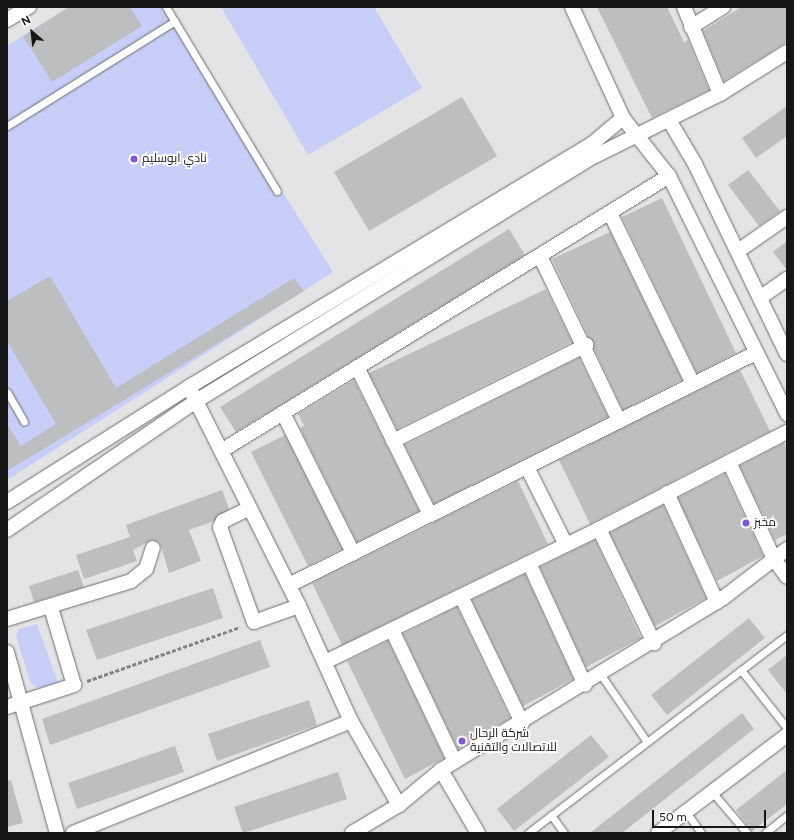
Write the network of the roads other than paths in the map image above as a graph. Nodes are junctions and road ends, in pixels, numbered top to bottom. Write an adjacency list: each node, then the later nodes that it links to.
1 (29, 7): 6 (street)
2 (166, 7): 7 (lane)
3 (572, 7): 11 (street)
4 (684, 7): 8 (street)
5 (723, 7): 8 (street)
6 (7, 20)
7 (175, 21): 13 (lane); 16 (lane)
8 (691, 27): 10 (street)
9 (787, 52): 10 (street)
10 (720, 94): 12 (street)
11 (623, 118): 14 (street); 28 (street)
12 (669, 120): 14 (street); 19 (street)
13 (7, 126)
14 (635, 136): 15 (street); 30 (street)
15 (669, 176): 17 (street); 24 (street)
16 (277, 191)
17 (610, 213): 20 (street); 27 (street)
18 (787, 217): 19 (street)
19 (738, 251): 22 (street)
20 (541, 258): 23 (street); 26 (street)
21 (787, 278): 22 (street)
22 (761, 297): 25 (street)
23 (586, 345): 34 (street); 36 (street)
24 (754, 354): 27 (street); 32 (street)
25 (787, 354)
26 (357, 368): 31 (street); 36 (street)
27 (693, 384): 34 (street)
28 (189, 387): 30 (street); 41 (street)
29 (7, 392): 33 (lane)
30 (196, 401): 37 (street); 45 (street)
31 (283, 413): 37 (street); 49 (street)
32 (787, 414)
33 (24, 421)
34 (619, 421): 39 (street)
35 (787, 432): 38 (street)
36 (393, 441): 43 (street)
37 (221, 451): 42 (street)
38 (729, 462): 40 (street); 50 (street)
39 (526, 467): 43 (street); 46 (street)
40 (667, 493): 44 (street); 55 (street)
41 (7, 502)
42 (250, 508): 53 (street); 56 (street)
43 (430, 515): 49 (street)
44 (599, 529): 46 (street); 61 (street)
45 (7, 530)
46 (566, 545): 51 (street)
47 (153, 548): 57 (street)
48 (787, 549): 50 (street)
49 (353, 553): 53 (street)
50 (774, 559): 52 (street); 55 (street)
51 (529, 563): 54 (street); 66 (street)
52 (787, 577)
53 (289, 585): 56 (street)
54 (461, 596): 59 (street); 70 (street)
55 (717, 602): 61 (street)
56 (299, 606): 63 (street)
57 (51, 608): 58 (street); 67 (street)
58 (7, 620)
59 (392, 630): 63 (street); 74 (street)
60 (787, 635): 64 (lane)
61 (654, 643): 65 (street)
62 (7, 652): 67 (street)
63 (325, 662): 69 (street)
64 (741, 670): 71 (lane); 73 (lane)
65 (601, 675): 66 (street); 73 (lane)
66 (585, 685): 70 (street)
67 (22, 704): 68 (street); 81 (street)
68 (7, 707)
69 (350, 721): 77 (street); 82 (street)
70 (522, 723): 74 (street)
71 (787, 728)
72 (787, 735): 76 (street)
73 (647, 742): 79 (lane)
74 (455, 762): 75 (street)
75 (441, 770): 77 (street); 84 (street)
76 (712, 792): 78 (street); 89 (lane)
77 (399, 805): 83 (street)
78 (686, 812): 87 (street); 88 (lane)
79 (551, 815): 85 (lane); 86 (lane)
80 (787, 815): 90 (lane)
81 (57, 833)
82 (73, 833)
83 (352, 833)
84 (478, 833)
85 (528, 833)
86 (564, 833)
87 (658, 833)
88 (701, 833)
89 (747, 833)
90 (765, 833)

